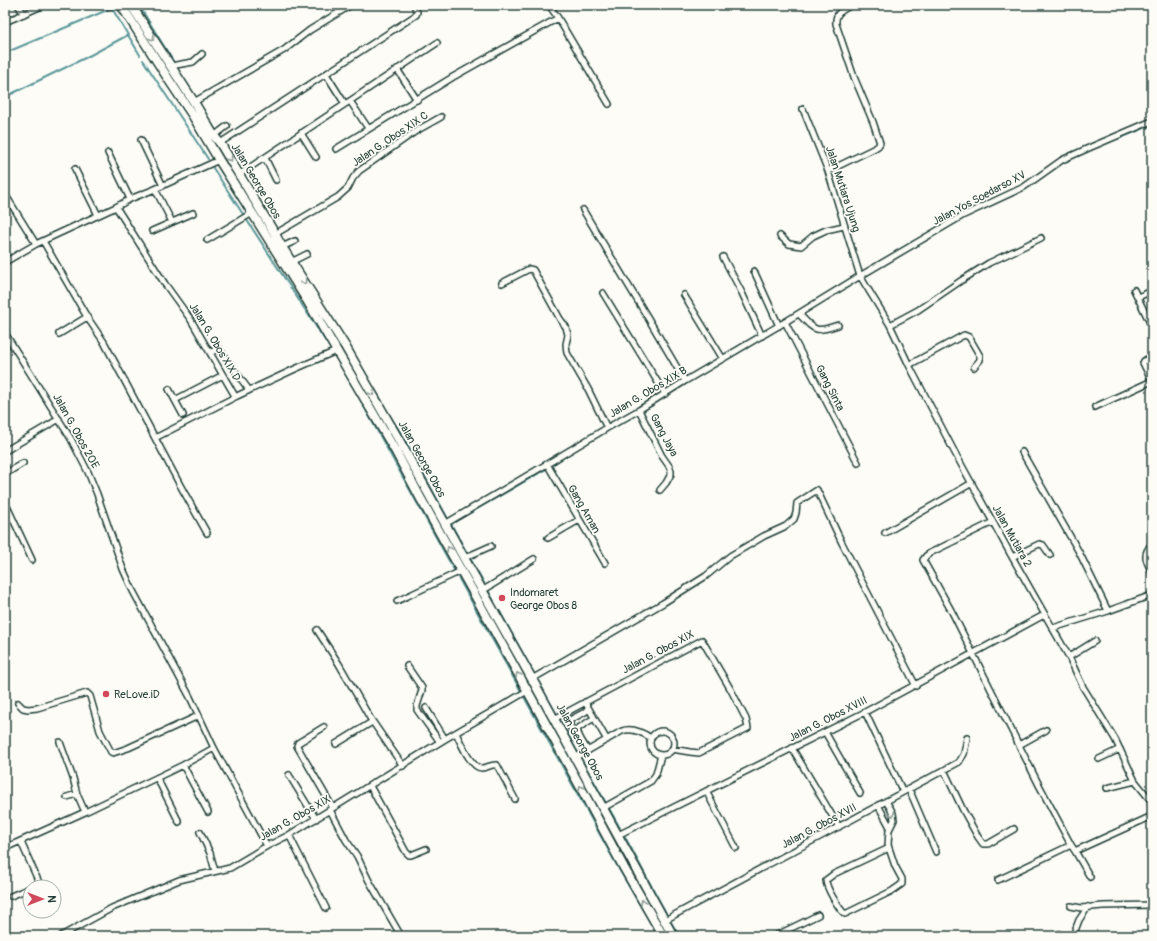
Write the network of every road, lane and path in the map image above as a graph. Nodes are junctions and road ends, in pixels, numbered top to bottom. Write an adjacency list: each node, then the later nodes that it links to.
1 (18, 5): 9 (street)
2 (44, 5): 9 (street)
3 (121, 5): 34 (main road, Jalan George Obos)
4 (132, 5): 14 (main road, Jalan George Obos, one-way to 14)
5 (351, 5): 18 (street)
6 (414, 5): 16 (street)
7 (549, 5): 10 (street)
8 (851, 5): 36 (street)
9 (24, 14): 11 (street)
10 (558, 18): 17 (street); 20 (street)
11 (5, 22)
12 (437, 43): 15 (street)
13 (202, 54): 14 (street)
14 (172, 68): 18 (main road, Jalan George Obos)
15 (397, 69): 17 (street); 19 (street)
16 (326, 74): 19 (street); 29 (street)
17 (417, 100): 25 (street)
18 (194, 102): 27 (main road, Jalan George Obos)
19 (348, 102): 25 (street); 26 (street)
20 (608, 104)
21 (803, 109): 36 (street, Jalan Mutiara Ujung)
22 (441, 117): 51 (street, Jalan G. Obos XIX C)
23 (1152, 121): 64 (street, Jalan Yos Soedarso XV)
24 (227, 126): 27 (street)
25 (368, 128): 30 (street)
26 (300, 133): 32 (street); 33 (street)
27 (214, 136): 29 (main road, Jalan George Obos)
28 (141, 140): 39 (street)
29 (220, 143): 37 (main road, Jalan George Obos, one-way to 37)
30 (336, 149)
31 (108, 153): 42 (street)
32 (316, 157)
33 (265, 158): 37 (street); 38 (street)
34 (219, 160): 39 (street); 46 (main road, Jalan George Obos)
35 (75, 169): 47 (street)
36 (828, 171): 49 (street, Jalan Mutiara Ujung)
37 (240, 174): 51 (main road, Jalan George Obos)
38 (276, 180)
39 (162, 186): 40 (street)
40 (155, 189): 42 (street); 48 (street)
41 (5, 194): 57 (street)
42 (130, 198): 43 (street)
43 (116, 207): 47 (street); 82 (street, Jalan G. Obos XIX D)
44 (583, 210): 88 (street)
45 (194, 213): 48 (street)
46 (252, 213): 55 (street); 81 (main road, Jalan George Obos)
47 (98, 215): 54 (street)
48 (172, 222): 50 (street)
49 (844, 226): 52 (street); 64 (street, Jalan Mutiara Ujung)
50 (152, 231)
51 (275, 234): 58 (main road, Jalan George Obos)
52 (780, 236)
53 (1041, 238): 75 (street)
54 (43, 240): 57 (street); 72 (street)
55 (207, 240)
56 (295, 241): 58 (street)
57 (36, 244): 61 (street)
58 (282, 248): 62 (main road, Jalan George Obos)
59 (307, 254): 62 (street)
60 (723, 257): 80 (street)
61 (5, 262)
62 (291, 262): 112 (main road, Jalan George Obos, one-way to 112)
63 (754, 271): 76 (street)
64 (860, 276): 71 (street, Jalan G. Obos XIX B); 75 (street, Jalan Mutiara 2)
65 (502, 283): 99 (street)
66 (1134, 290): 70 (street)
67 (1152, 291): 70 (street)
68 (603, 293): 92 (street)
69 (684, 295): 84 (street)
70 (1138, 298): 77 (street)
71 (799, 314): 73 (street, Jalan G. Obos XIX B); 74 (street)
72 (87, 317): 79 (street); 100 (street)
73 (785, 322): 76 (street, Jalan G. Obos XIX B); 104 (street, Gang Sinta)
74 (838, 325)
75 (890, 325): 85 (street, Jalan Mutiara 2)
76 (779, 326): 80 (street, Jalan G. Obos XIX B)
77 (1152, 327)
78 (5, 333): 98 (street, Jalan G. Obos 20E)
79 (59, 334)
80 (762, 336): 84 (street, Jalan G. Obos XIX B)
81 (336, 352): 91 (street, Jalan G. Obos XIX D); 124 (main road, Jalan George Obos, one-way to 81)
82 (210, 353): 87 (street, Jalan G. Obos XIX D); 91 (street)
83 (1152, 356): 89 (street)
84 (722, 358): 88 (street, Jalan G. Obos XIX B)
85 (909, 365): 86 (street); 107 (street, Jalan Mutiara 2)
86 (974, 367)
87 (223, 375): 93 (street, Jalan G. Obos XIX D); 94 (street)
88 (685, 381): 92 (street, Jalan G. Obos XIX B)
89 (1152, 381): 95 (street)
90 (169, 389): 94 (street)
91 (249, 390): 93 (street, Jalan G. Obos XIX D)
92 (665, 394): 96 (street, Jalan G. Obos XIX B)
93 (237, 396): 100 (street)
94 (175, 400): 97 (street)
95 (1095, 407)
96 (639, 410): 99 (street, Jalan G. Obos XIX B); 108 (street, Gang Jaya)
97 (183, 415)
98 (59, 419): 101 (street); 145 (street, Jalan G. Obos 20E)
99 (607, 428): 105 (street, Jalan G. Obos XIX B)
100 (155, 438): 113 (street)
101 (5, 451)
102 (1022, 452): 129 (street)
103 (24, 463): 106 (street)
104 (858, 463)
105 (547, 464): 110 (street, Gang Aman); 112 (street, Jalan G. Obos XIX B)
106 (5, 474)
107 (972, 483): 111 (street, Jalan Mutiara 2); 114 (street)
108 (660, 490)
109 (5, 502): 122 (street)
110 (579, 520): 115 (street); 123 (street, Gang Aman)
111 (993, 522): 119 (street, Jalan Mutiara 2); 134 (street)
112 (445, 524): 120 (main road, Jalan George Obos)
113 (207, 533)
114 (885, 533)
115 (548, 538)
116 (1152, 544): 125 (street)
117 (491, 546): 120 (street)
118 (1050, 555): 119 (street)
119 (1012, 557): 130 (street, Jalan Mutiara 2)
120 (464, 558): 126 (main road, Jalan George Obos)
121 (534, 559): 126 (street)
122 (32, 560)
123 (604, 563)
124 (461, 571): 128 (street); 139 (main road, Jalan George Obos, one-way to 124)
125 (1152, 572)
126 (482, 590): 137 (main road, Jalan George Obos)
127 (1152, 595): 129 (street)
128 (397, 601)
129 (1108, 611): 131 (street)
130 (1044, 615): 131 (street, Jalan Mutiara 2); 134 (street, Jalan G. Obos XVIII)
131 (1053, 628): 135 (street, Jalan Mutiara 2)
132 (317, 630): 148 (street)
133 (1095, 641): 135 (street)
134 (973, 654): 138 (street, Jalan G. Obos XVIII); 161 (street)
135 (1069, 657): 165 (street, Jalan Mutiara 2)
136 (407, 666): 159 (street)
137 (535, 677): 138 (street); 146 (main road, Jalan George Obos)
138 (916, 686): 144 (street, Jalan G. Obos XVIII)
139 (527, 691): 152 (street, Jalan G. Obos XIX); 223 (main road, Jalan George Obos, one-way to 139)
140 (585, 702): 143 (street); 146 (street, Jalan G. Obos XIX); 164 (street, Jalan G. Obos XIX)
141 (18, 703): 145 (street)
142 (426, 708): 156 (street)
143 (588, 708): 147 (street); 153 (street)
144 (865, 712): 151 (street, Jalan G. Obos XVIII); 179 (street)
145 (198, 716): 162 (street, Jalan G. Obos 20E)
146 (557, 717): 168 (main road, Jalan George Obos)
147 (594, 718): 153 (street); 157 (street)
148 (372, 722): 160 (street); 171 (street)
149 (324, 727): 188 (street)
150 (1046, 730): 161 (street)
151 (825, 732): 163 (street, Jalan G. Obos XVIII); 180 (street)
152 (456, 733): 156 (street, Jalan G. Obos XIX); 183 (street)
153 (578, 735): 166 (street)
154 (651, 738): 157 (street); 164 (street); 167 (street)
155 (967, 738): 172 (street, Jalan G. Obos XVII)
156 (445, 739): 159 (street, Jalan G. Obos XIX)
157 (607, 740): 166 (street)
158 (60, 742): 181 (street)
159 (440, 742): 171 (street, Jalan G. Obos XIX)
160 (336, 744)
161 (1019, 745): 201 (street)
162 (214, 748): 170 (street); 202 (street, Jalan G. Obos 20E)
163 (792, 748): 178 (street, Jalan G. Obos XVIII); 194 (street)
164 (672, 749): 167 (street)
165 (1120, 749): 169 (street); 175 (street, Jalan Mutiara 2)
166 (588, 751): 168 (street)
167 (661, 755): 187 (street)
168 (575, 758): 187 (main road, Jalan George Obos)
169 (1099, 759)
170 (183, 765): 174 (street); 190 (street)
171 (403, 766): 176 (street, Jalan G. Obos XIX)
172 (944, 770): 179 (street, Jalan G. Obos XVII); 196 (street)
173 (289, 775): 192 (street)
174 (157, 778): 189 (street); 193 (street)
175 (1135, 781): 177 (street); 185 (street, Jalan Mutiara 2)
176 (370, 786): 188 (street, Jalan G. Obos XIX); 206 (street)
177 (1107, 788)
178 (706, 791): 199 (street, Jalan G. Obos XVIII); 204 (street)
179 (906, 791): 184 (street, Jalan G. Obos XVII); 208 (street)
180 (860, 793)
181 (77, 794): 182 (street); 189 (street)
182 (67, 798)
183 (515, 799)
184 (886, 801): 186 (street, Jalan G. Obos XVII); 195 (street, one-way to 195)
185 (1152, 802)
186 (878, 805): 194 (street, Jalan G. Obos XVII); 195 (street)
187 (606, 806): 199 (main road, Jalan George Obos)
188 (332, 809): 192 (street, Jalan G. Obos XIX); 222 (street)
189 (85, 812): 200 (street)
190 (208, 812)
191 (1152, 816): 207 (street)
192 (316, 819): 198 (street, Jalan G. Obos XIX)
193 (179, 822)
194 (839, 827): 220 (street, Jalan G. Obos XVII)
195 (890, 827): 205 (street)
196 (1014, 828)
197 (200, 832): 209 (street)
198 (289, 835): 202 (street, Jalan G. Obos XIX); 218 (street)
199 (618, 835): 220 (main road, Jalan George Obos)
200 (21, 842): 203 (street); 211 (street)
201 (1071, 845): 207 (street); 212 (street)
202 (267, 846): 209 (street, Jalan G. Obos XIX)
203 (5, 848)
204 (736, 848)
205 (889, 848): 205 (street)
206 (426, 849)
207 (1075, 851): 210 (street)
208 (936, 852)
209 (215, 871): 221 (street, Jalan G. Obos XIX)
210 (1090, 877)
211 (38, 879)
212 (998, 880)
213 (22, 891): 214 (street)
214 (11, 896)
215 (1152, 905): 217 (street)
216 (1071, 906): 217 (street)
217 (1088, 907): 226 (street)
218 (326, 908)
219 (818, 915): 225 (street)
220 (665, 920): 224 (main road, Jalan George Obos)
221 (61, 936)
222 (401, 936)
223 (663, 936)
224 (673, 936)
225 (775, 936)
226 (1073, 936)

